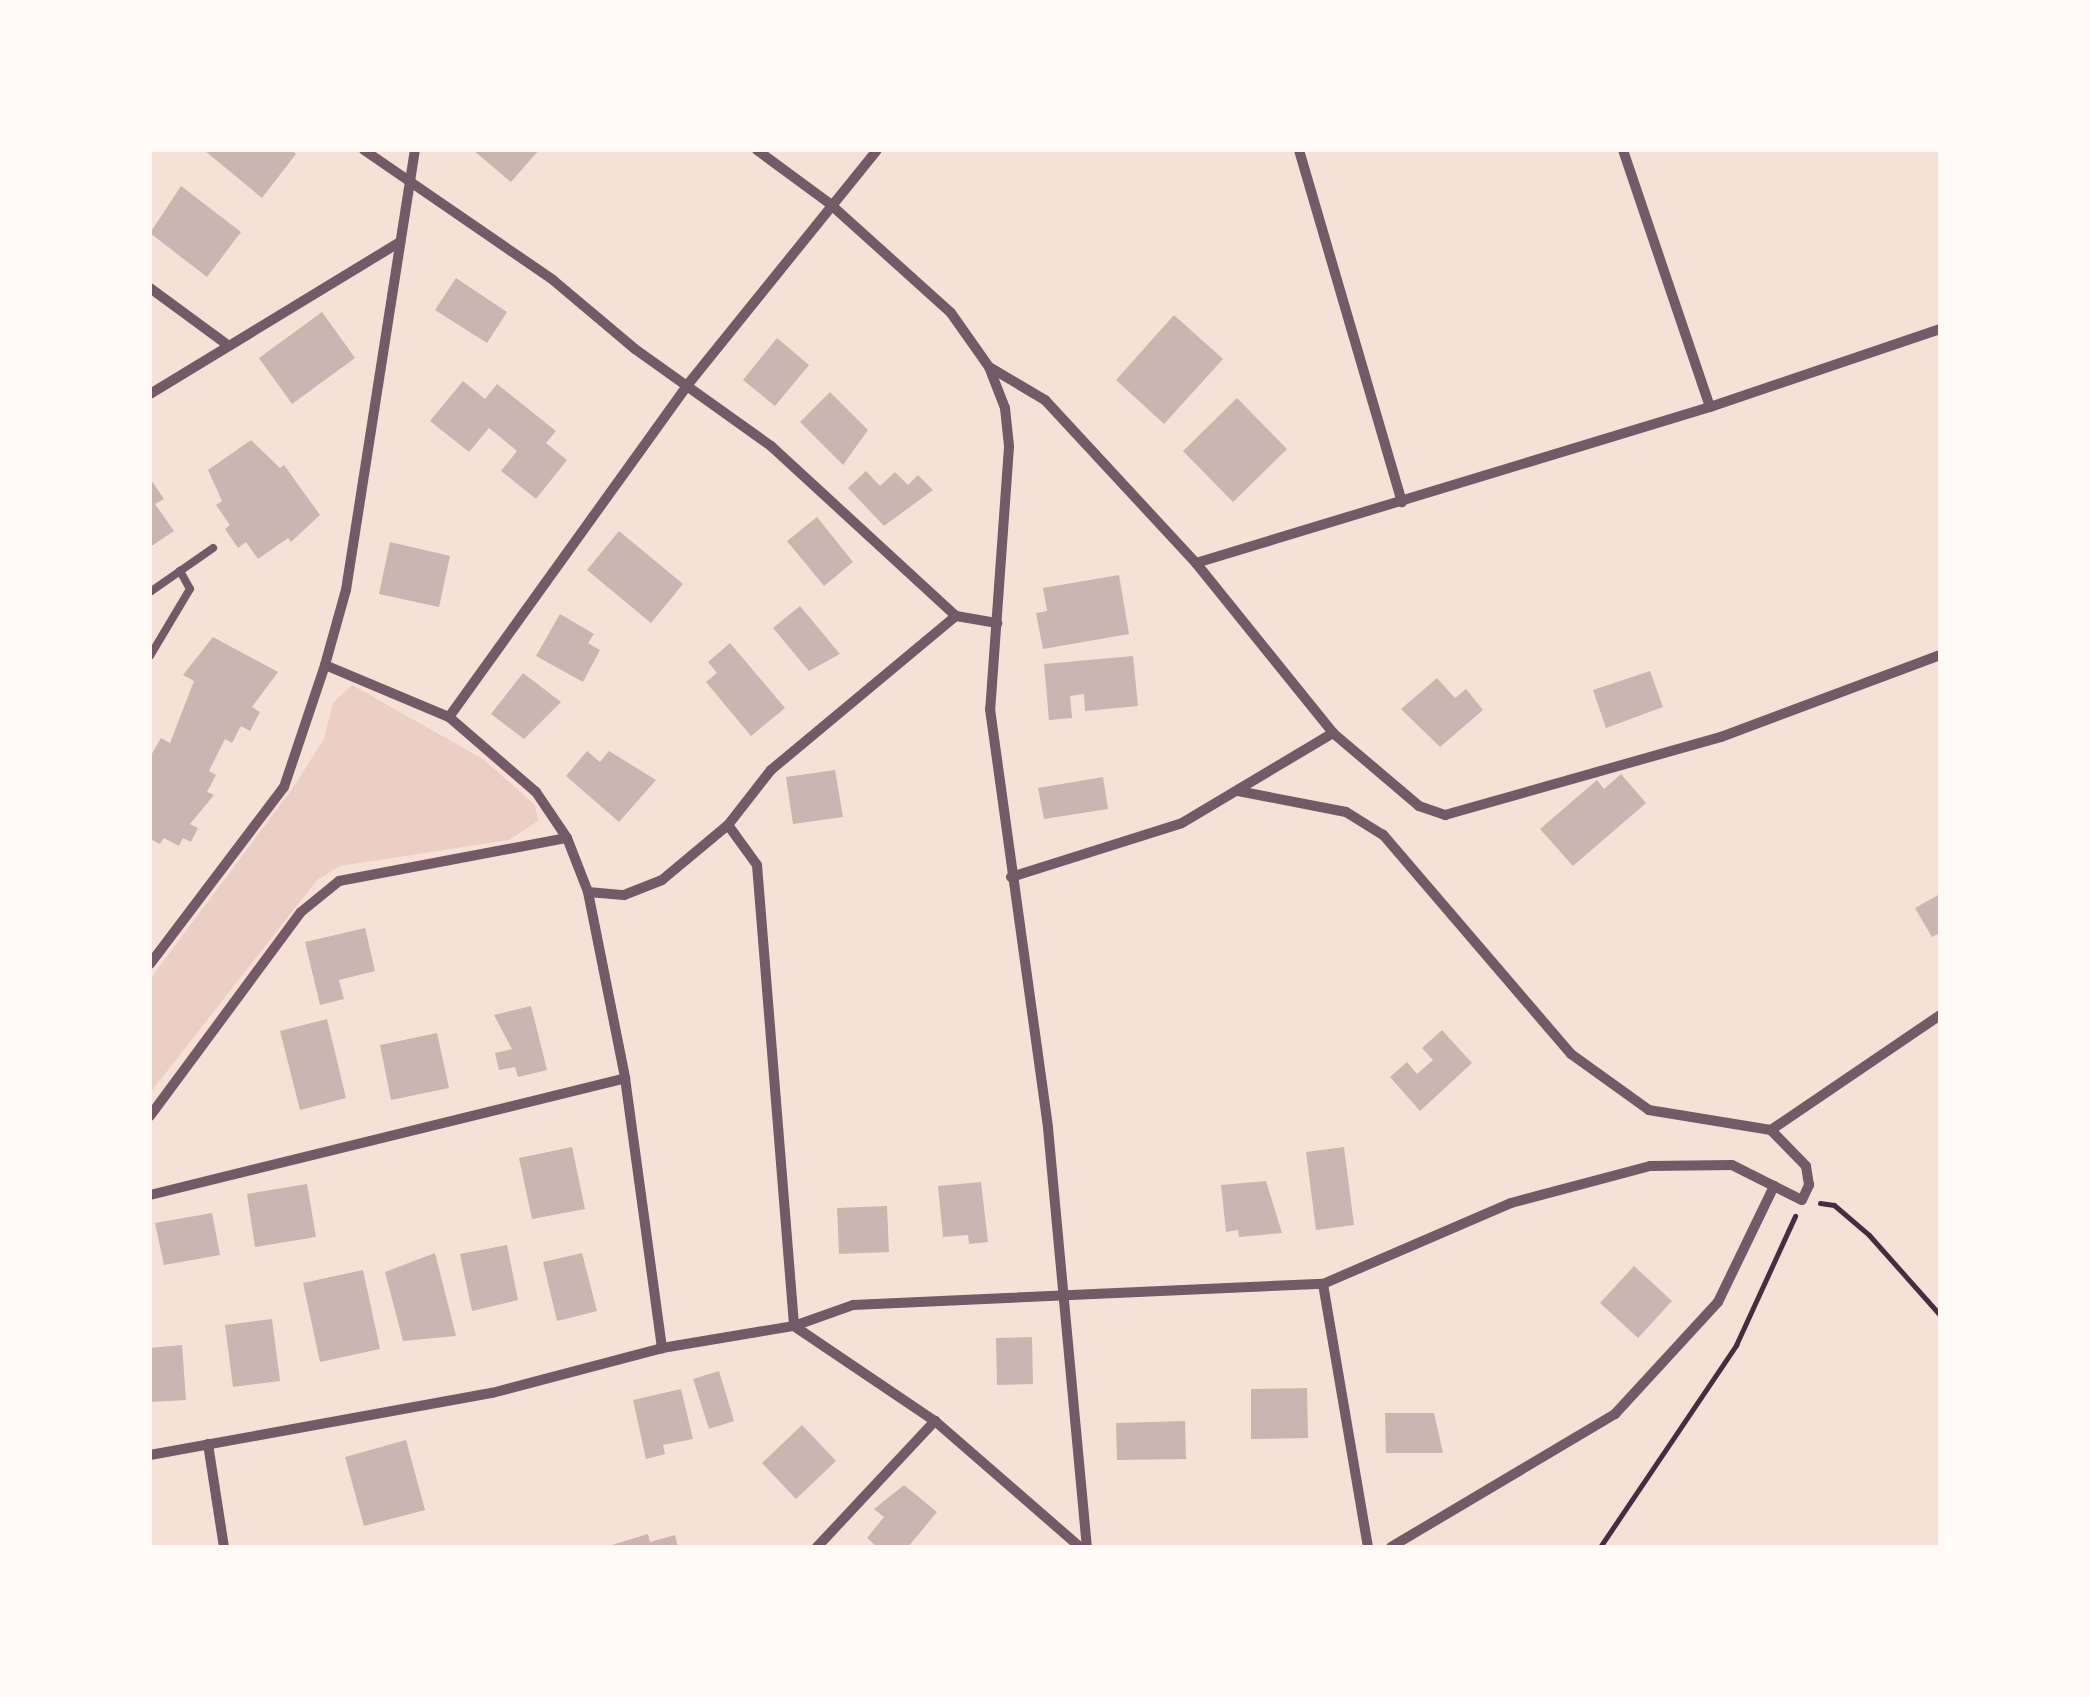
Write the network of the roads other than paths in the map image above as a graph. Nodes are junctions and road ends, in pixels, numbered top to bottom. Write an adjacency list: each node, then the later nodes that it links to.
1 (364, 150): 7 (street)
2 (415, 150): 7 (street)
3 (757, 150): 8 (street)
4 (877, 150): 8 (street)
5 (1299, 150): 17 (street)
6 (1623, 150): 16 (street)
7 (407, 182): 9 (street); 14 (street)
8 (829, 203): 13 (street); 14 (street)
9 (400, 242): 12 (street); 26 (street)
10 (150, 288): 12 (street)
11 (1940, 329): 16 (street)
12 (225, 344): 15 (street)
13 (989, 368): 19 (street); 23 (street)
14 (690, 384): 22 (street); 27 (street)
15 (150, 394)
16 (1710, 407): 17 (street)
17 (1402, 502): 19 (street)
18 (213, 548): 20 (lane)
19 (1196, 563): 28 (street)
20 (180, 572): 21 (lane); 25 (lane)
21 (150, 592)
22 (956, 616): 23 (street); 30 (street)
23 (996, 623): 32 (street)
24 (1940, 655): 28 (street)
25 (150, 656)
26 (325, 665): 27 (street); 34 (street)
27 (450, 716): 31 (street)
28 (1332, 733): 29 (street)
29 (1238, 791): 32 (street); 38 (street)
30 (728, 826): 33 (street); 43 (street)
31 (567, 838): 33 (street); 37 (street)
32 (1011, 878): 42 (street)
33 (588, 892): 36 (street)
34 (150, 964)
35 (1940, 1016): 38 (street)
36 (626, 1078): 40 (street); 44 (street)
37 (150, 1116)
38 (1771, 1130): 39 (street)
39 (1774, 1186): 41 (street); 52 (street)
40 (150, 1195)
41 (1323, 1284): 42 (street); 51 (street)
42 (1066, 1295): 43 (street); 50 (street)
43 (794, 1326): 44 (street); 45 (street)
44 (662, 1348): 46 (street)
45 (935, 1421): 49 (street); 50 (street)
46 (208, 1444): 47 (street); 48 (street)
47 (150, 1454)
48 (224, 1547)
49 (817, 1547)
50 (1083, 1547)
51 (1368, 1547)
52 (1391, 1547)

